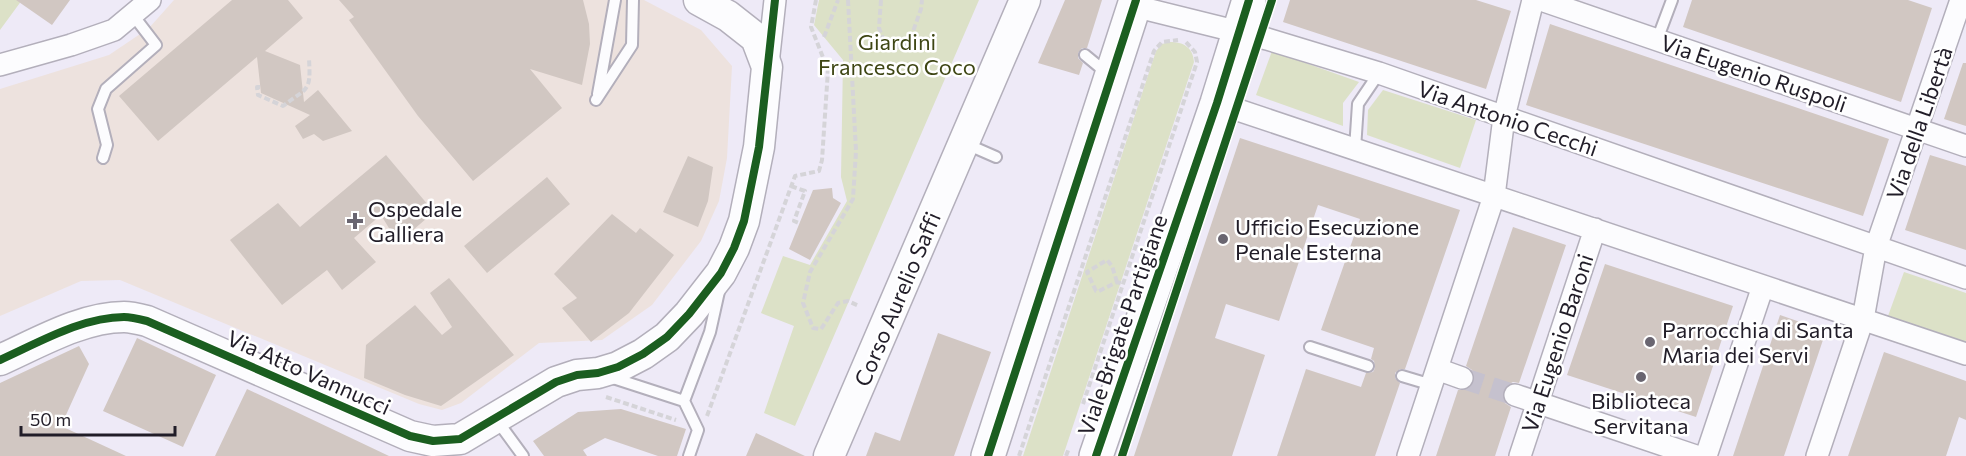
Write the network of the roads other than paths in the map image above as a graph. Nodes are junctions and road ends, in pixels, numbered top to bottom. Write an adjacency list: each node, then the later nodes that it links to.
1 (150, 0): 13 (street)
2 (615, 0): 3 (lane)
3 (633, 0)
4 (699, 0): 18 (street)
5 (776, 0): 18 (street)
6 (1024, 0): 24 (street, Corso Aurelio Saffi)
7 (1249, 0): 14 (main road, Viale Brigate Partigiane)
8 (1533, 0): 22 (street)
9 (1541, 0): 15 (street, Via Eugenio Ruspoli)
10 (1672, 0): 15 (lane)
11 (1961, 0): 23 (street, Via della Libertà)
12 (1135, 3): 14 (street, Via Antonio Cecchi); 20 (main road)
13 (133, 15): 17 (street); 28 (lane)
14 (1239, 32): 19 (street, Via Antonio Cecchi); 21 (main road, Viale Brigate Partigiane)
15 (1657, 40): 23 (street, Via Eugenio Ruspoli)
16 (1085, 55): 20 (lane)
17 (0, 65)
18 (767, 67): 32 (street, Via Atto Vannucci)
19 (1378, 73): 22 (street, Via Antonio Cecchi); 26 (lane)
20 (1111, 76): 52 (main road)
21 (1217, 103): 26 (street); 48 (main road, Viale Brigate Partigiane)
22 (1504, 117): 29 (street); 31 (street, Via Antonio Cecchi)
23 (1917, 129): 25 (street, Via Eugenio Ruspoli); 31 (street, Via della Libertà)
24 (964, 143): 27 (lane); 51 (street, Corso Aurelio Saffi)
25 (1966, 146)
26 (1354, 149): 29 (street)
27 (996, 157)
28 (103, 158)
29 (1494, 196): 30 (street); 42 (street)
30 (1595, 229): 34 (street); 46 (street, Via Eugenio Baroni)
31 (1876, 247): 33 (street, Via Antonio Cecchi); 35 (street)
32 (721, 273): 40 (street, Via Atto Vannucci); 45 (lane)
33 (1966, 278)
34 (1763, 286): 35 (street); 56 (street)
35 (1863, 319): 37 (street); 57 (street)
36 (1310, 347): 39 (lane)
37 (1966, 354)
38 (0, 360): 47 (street, Via Atto Vannucci)
39 (1368, 366)
40 (598, 373): 45 (lane); 47 (street, Via Atto Vannucci)
41 (1402, 376): 42 (lane)
42 (1434, 377): 43 (street); 53 (street)
43 (1462, 378)
44 (1515, 395): 46 (street)
45 (684, 401): 50 (lane)
46 (1537, 403): 54 (street, Via Eugenio Baroni); 55 (street)
47 (496, 418): 49 (lane)
48 (1083, 451)
49 (523, 456)
50 (689, 456)
51 (829, 456)
52 (988, 456)
53 (1408, 456)
54 (1520, 456)
55 (1696, 456)
56 (1706, 456)
57 (1817, 456)

